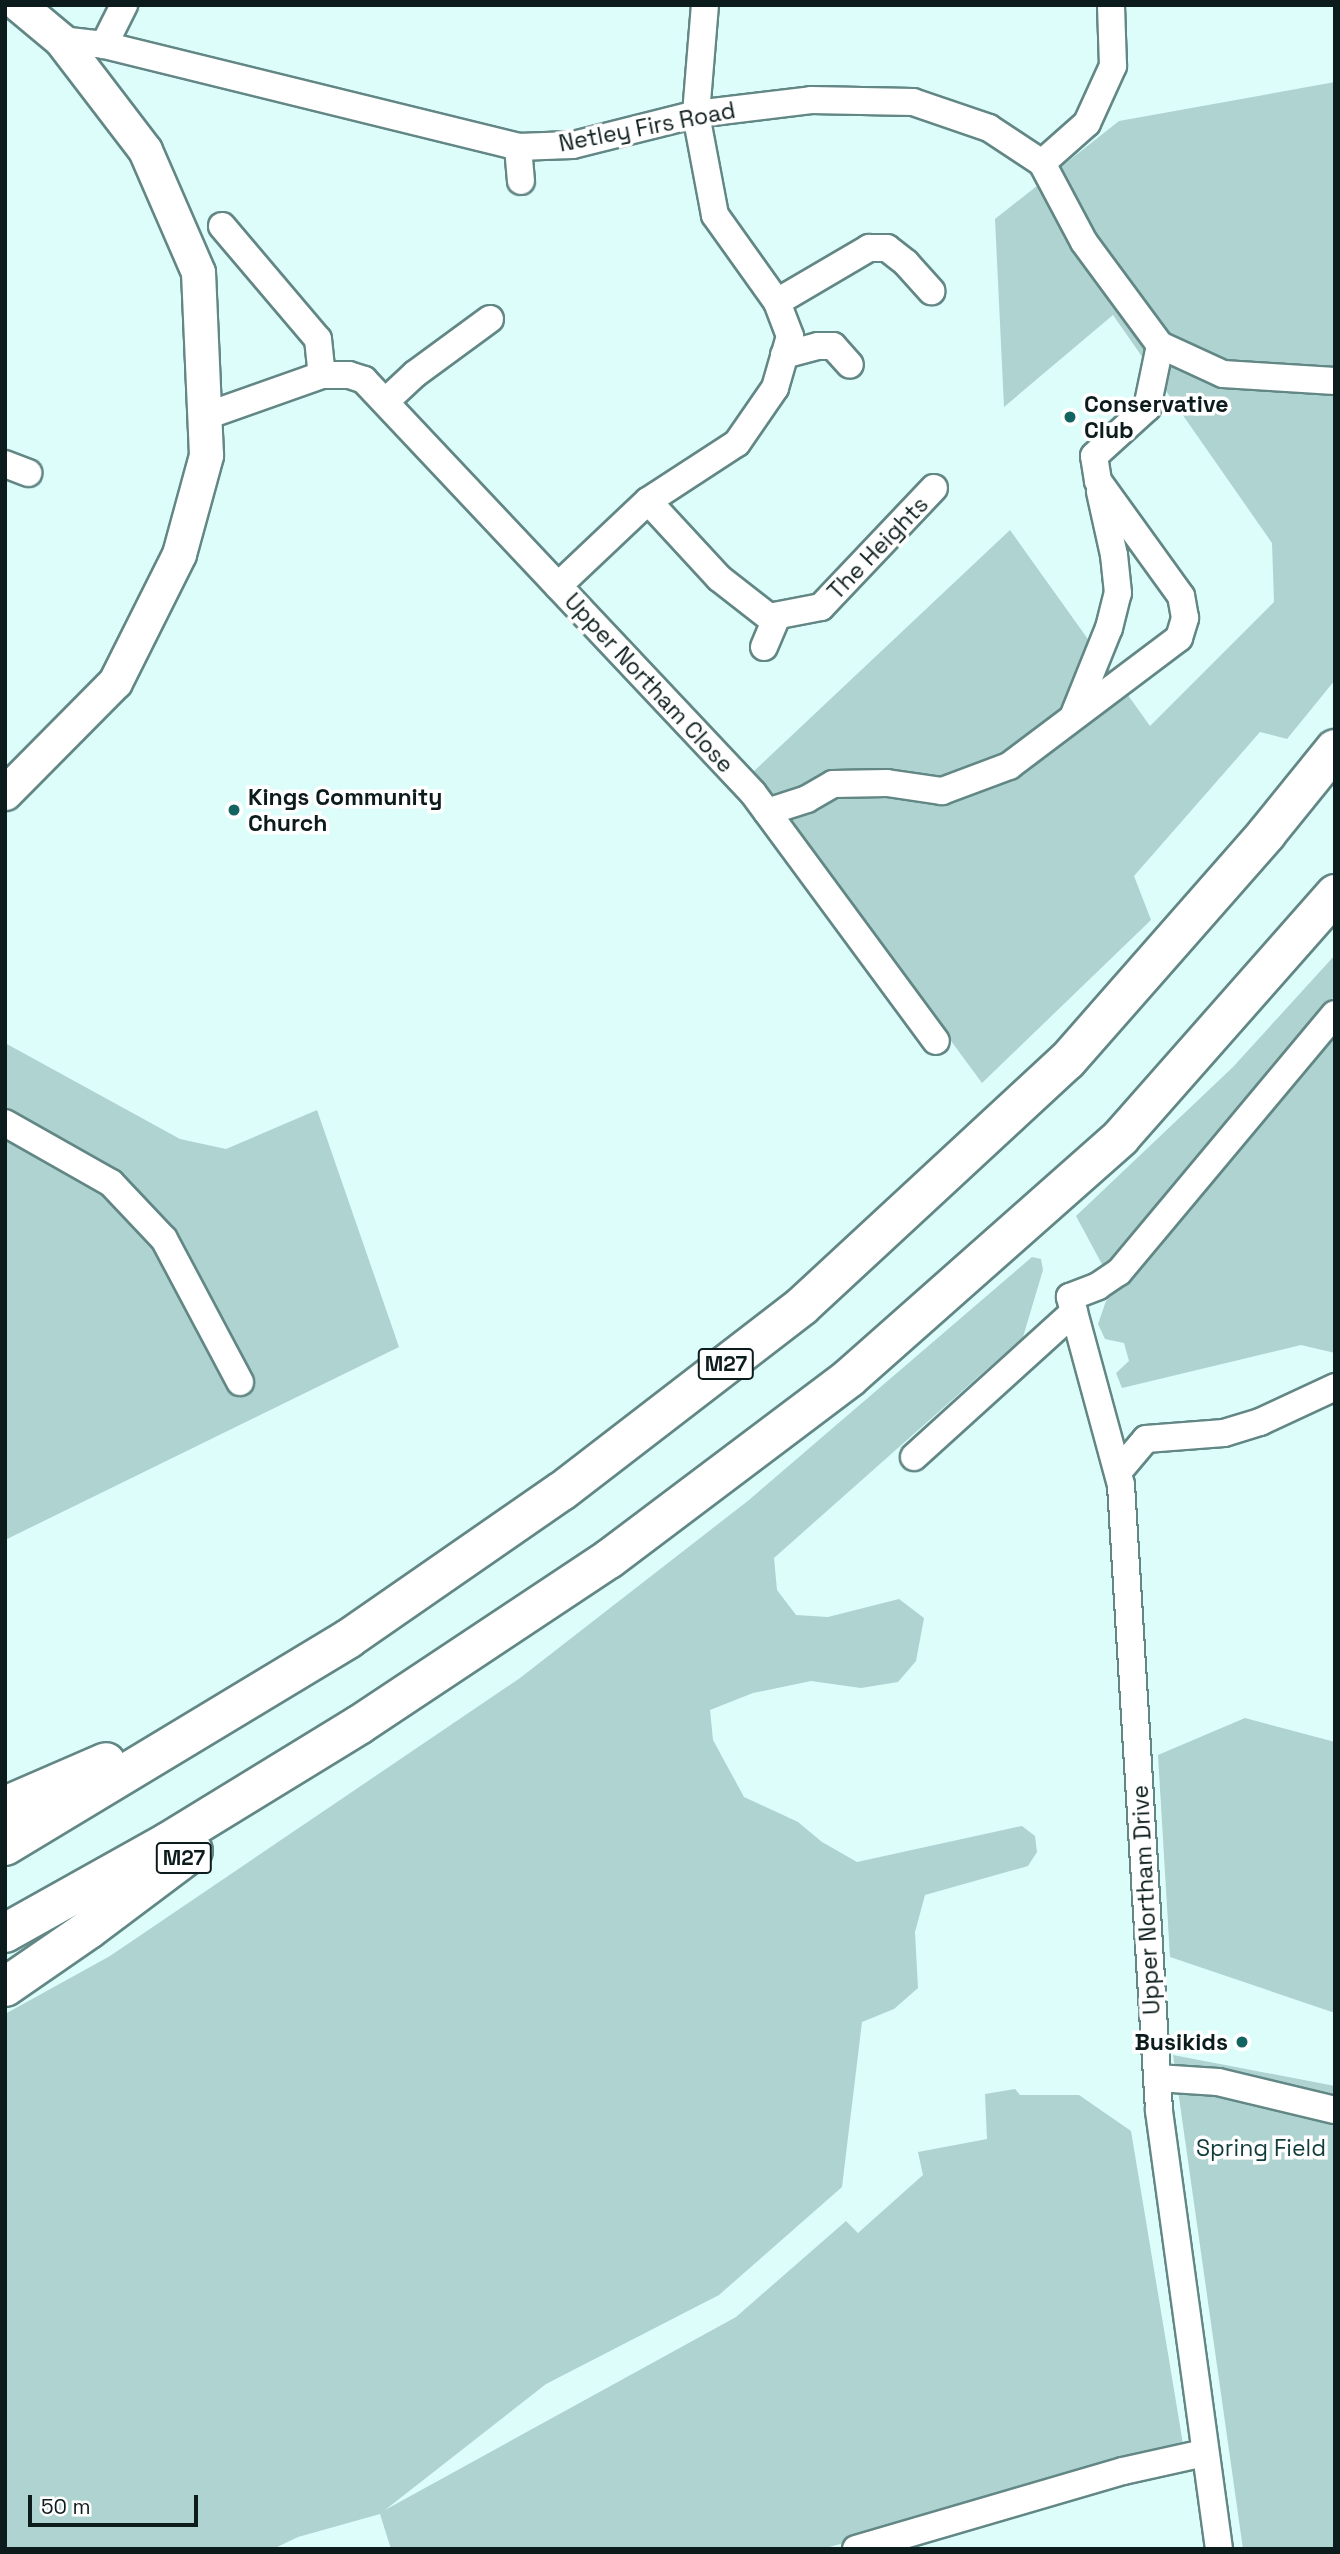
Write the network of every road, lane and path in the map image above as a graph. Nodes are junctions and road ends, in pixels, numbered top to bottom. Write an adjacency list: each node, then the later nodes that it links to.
1 (19, 5): 5 (main road)
2 (124, 5): 6 (street)
3 (705, 5): 7 (street)
4 (1111, 5): 9 (street)
5 (61, 40): 6 (street, Netley Firs Road); 21 (main road)
6 (103, 45): 8 (street, Netley Firs Road)
7 (696, 114): 8 (street, Netley Firs Road); 9 (street, Netley Firs Road); 13 (street)
8 (518, 146): 10 (street)
9 (1042, 163): 15 (street, Netley Firs Road)
10 (521, 181)
11 (222, 226): 18 (street)
12 (931, 291): 13 (street)
13 (777, 302): 16 (street)
14 (490, 319): 20 (street)
15 (1160, 345): 19 (street, Netley Firs Road); 22 (street)
16 (784, 355): 17 (street); 24 (street)
17 (850, 365)
18 (322, 375): 20 (street, Upper Northam Close); 21 (street, Upper Northam Close)
19 (1335, 380)
20 (385, 402): 25 (street, Upper Northam Close)
21 (206, 416): 30 (main road)
22 (1098, 481): 28 (street); 28 (street)
23 (934, 488): 26 (street, The Heights)
24 (648, 502): 25 (street); 26 (street)
25 (558, 586): 31 (street, Upper Northam Close)
26 (777, 616): 27 (street)
27 (764, 647)
28 (1072, 719): 31 (street)
29 (1335, 749): 41 (highway, M27)
30 (5, 793)
31 (767, 812): 34 (street, Upper Northam Close)
32 (1335, 894): 42 (highway, M27)
33 (1335, 1014): 36 (street)
34 (936, 1041)
35 (5, 1123): 37 (street)
36 (1072, 1304): 39 (street); 40 (street, Upper Northam Drive)
37 (240, 1382)
38 (1335, 1387): 40 (street)
39 (914, 1457)
40 (1118, 1472): 47 (street, Upper Northam Drive)
41 (255, 1696): 43 (highway, M27); 44 (highway, M27)
42 (359, 1725): 45 (highway, M27); 46 (highway, M27)
43 (5, 1806)
44 (5, 1846)
45 (5, 1934)
46 (5, 1987)
47 (1157, 2078): 48 (street); 49 (street, Upper Northam Drive)
48 (1335, 2110)
49 (1204, 2453): 50 (street); 51 (street, Upper Northam Drive)
50 (856, 2549)
51 (1219, 2549)

